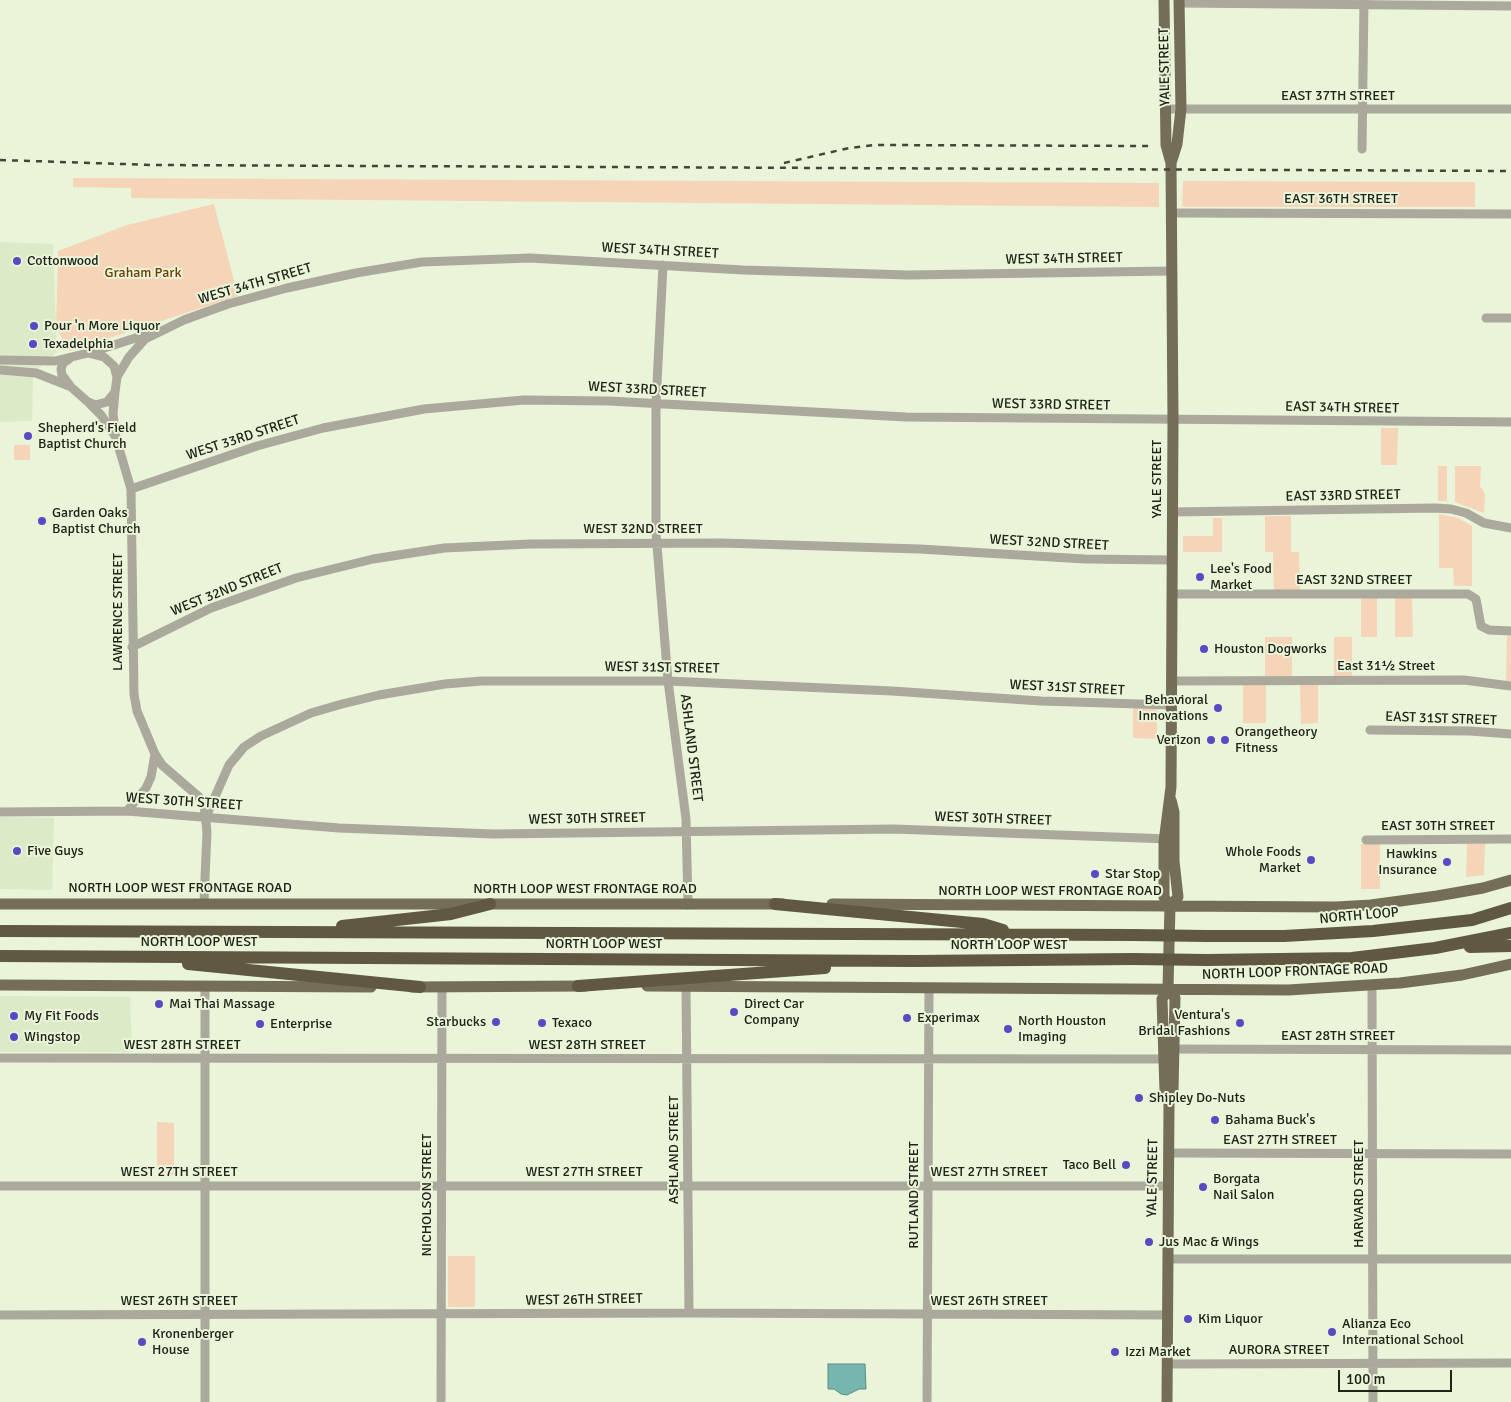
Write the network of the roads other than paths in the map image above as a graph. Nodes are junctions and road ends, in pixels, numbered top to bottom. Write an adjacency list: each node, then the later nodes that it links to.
1 (1164, 0): 5 (main road, YALE STREET)
2 (1179, 2): 3 (street); 6 (main road, YALE STREET)
3 (1364, 2): 4 (street); 10 (street)
4 (1511, 6)
5 (1164, 65): 6 (main road); 7 (main road, YALE STREET)
6 (1180, 66): 8 (main road, YALE STREET)
7 (1165, 109): 8 (street, EAST 37TH STREET); 12 (main road, YALE STREET)
8 (1180, 109): 10 (street, EAST 37TH STREET); 12 (main road, YALE STREET)
9 (1511, 109): 10 (street, EAST 37TH STREET)
10 (1362, 110): 11 (street)
11 (1362, 149)
12 (1171, 163): 13 (main road, YALE STREET)
13 (1171, 213): 14 (street, EAST 36TH STREET); 16 (main road, YALE STREET)
14 (1511, 214)
15 (663, 265): 16 (street, WEST 34TH STREET); 19 (street, WEST 34TH STREET); 28 (street, ASHLAND STREET)
16 (1171, 271): 29 (main road, YALE STREET)
17 (1486, 318): 18 (street)
18 (1511, 318)
19 (158, 332): 20 (street, WEST 34TH STREET); 24 (street, WEST 34TH STREET)
20 (88, 354): 21 (street); 24 (street)
21 (69, 358): 22 (street); 25 (street)
22 (0, 360)
23 (0, 370): 25 (street)
24 (117, 377): 26 (street)
25 (71, 387): 27 (street)
26 (114, 392): 27 (street); 31 (street, LAWRENCE STREET)
27 (88, 402): 31 (street, LAWRENCE STREET)
28 (656, 403): 29 (street, WEST 33RD STREET); 32 (street, WEST 33RD STREET); 35 (street, ASHLAND STREET)
29 (1173, 420): 30 (street, EAST 34TH STREET); 33 (main road, YALE STREET)
30 (1511, 422)
31 (116, 438): 32 (street, LAWRENCE STREET)
32 (131, 489): 39 (street, LAWRENCE STREET)
33 (1172, 512): 34 (street, EAST 33RD STREET); 36 (main road, YALE STREET)
34 (1511, 528)
35 (657, 542): 36 (street, WEST 32ND STREET); 39 (street, WEST 32ND STREET); 41 (street, ASHLAND STREET)
36 (1172, 560): 37 (main road, YALE STREET)
37 (1172, 594): 38 (street, EAST 32ND STREET); 40 (main road, YALE STREET)
38 (1511, 630)
39 (132, 647): 46 (street, LAWRENCE STREET)
40 (1171, 680): 42 (street, East 31½ Street); 43 (main road, YALE STREET)
41 (668, 681): 43 (street, WEST 31ST STREET); 49 (street, WEST 31ST STREET); 50 (street, ASHLAND STREET)
42 (1511, 686)
43 (1171, 705): 51 (main road, YALE STREET)
44 (1370, 730): 45 (street, EAST 31ST STREET)
45 (1511, 734)
46 (155, 754): 47 (street); 49 (street, LAWRENCE STREET)
47 (127, 811): 48 (street, WEST 30TH STREET); 49 (street, WEST 30TH STREET)
48 (0, 812)
49 (206, 817): 50 (street, WEST 30TH STREET); 55 (street, LAWRENCE STREET)
50 (687, 831): 51 (street, WEST 30TH STREET); 59 (street, ASHLAND STREET)
51 (1170, 839): 60 (main road, YALE STREET)
52 (1511, 839): 53 (street, EAST 30TH STREET)
53 (1366, 840)
54 (1511, 880): 60 (main road)
55 (204, 902): 56 (main road, NORTH LOOP WEST FRONTAGE ROAD); 57 (main road, NORTH LOOP WEST FRONTAGE ROAD)
56 (0, 904)
57 (490, 904): 59 (main road, NORTH LOOP WEST FRONTAGE ROAD); 63 (highway)
58 (775, 904): 59 (main road, NORTH LOOP WEST FRONTAGE ROAD); 60 (main road, NORTH LOOP WEST FRONTAGE ROAD); 65 (highway)
59 (688, 905)
60 (1170, 907): 81 (main road, YALE STREET)
61 (1511, 907): 66 (highway, NORTH LOOP)
62 (1, 931): 63 (highway, NORTH LOOP WEST)
63 (275, 932): 65 (highway, NORTH LOOP WEST)
64 (1511, 933): 68 (highway)
65 (1015, 934): 66 (highway, NORTH LOOP WEST, bridge)
66 (1207, 936)
67 (1511, 946): 68 (highway)
68 (1435, 948): 71 (highway, NORTH LOOP WEST, bridge)
69 (1, 956): 70 (highway, NORTH LOOP WEST)
70 (111, 956): 71 (highway, NORTH LOOP WEST); 78 (highway)
71 (915, 961): 75 (highway)
72 (1511, 964): 77 (main road, NORTH LOOP FRONTAGE ROAD)
73 (1, 984): 74 (main road)
74 (206, 986): 78 (main road); 86 (street)
75 (578, 986): 76 (main road); 79 (main road)
76 (686, 986): 80 (main road); 88 (street, ASHLAND STREET)
77 (1372, 986): 81 (main road, NORTH LOOP FRONTAGE ROAD); 82 (street, HARVARD STREET)
78 (420, 987): 79 (main road)
79 (442, 988): 87 (street, NICHOLSON STREET)
80 (929, 988): 81 (main road); 89 (street, RUTLAND STREET)
81 (1168, 989): 84 (main road, YALE STREET)
82 (1372, 1050): 83 (street, EAST 28TH STREET); 84 (street, EAST 28TH STREET); 91 (street, HARVARD STREET)
83 (1511, 1050)
84 (1170, 1054): 89 (street, WEST 28TH STREET); 90 (main road, YALE STREET)
85 (0, 1058): 86 (street, WEST 28TH STREET)
86 (205, 1059): 87 (street, WEST 28TH STREET); 94 (street)
87 (441, 1059): 88 (street, WEST 28TH STREET); 95 (street, NICHOLSON STREET)
88 (687, 1059): 89 (street, WEST 28TH STREET); 96 (street, ASHLAND STREET)
89 (928, 1059): 97 (street, RUTLAND STREET)
90 (1169, 1153): 91 (street, EAST 27TH STREET); 98 (main road, YALE STREET)
91 (1373, 1154): 92 (street, EAST 27TH STREET); 99 (street, HARVARD STREET)
92 (1511, 1154)
93 (0, 1186): 94 (street, WEST 27TH STREET)
94 (205, 1186): 95 (street, WEST 27TH STREET); 104 (street)
95 (441, 1186): 96 (street, WEST 27TH STREET); 105 (street, NICHOLSON STREET)
96 (687, 1186): 97 (street, WEST 27TH STREET); 102 (street, ASHLAND STREET)
97 (928, 1186): 98 (street, WEST 27TH STREET); 106 (street, RUTLAND STREET)
98 (1168, 1186): 100 (main road, YALE STREET)
99 (1374, 1258): 100 (street); 101 (street); 108 (street, HARVARD STREET)
100 (1168, 1259): 107 (main road, YALE STREET)
101 (1511, 1259)
102 (689, 1313): 105 (street, WEST 26TH STREET); 106 (street, WEST 26TH STREET)
103 (0, 1315): 104 (street, WEST 26TH STREET)
104 (205, 1315): 105 (street, WEST 26TH STREET); 111 (street)
105 (441, 1315): 112 (street, NICHOLSON STREET)
106 (928, 1315): 107 (street, WEST 26TH STREET); 113 (street, RUTLAND STREET)
107 (1168, 1315): 110 (main road, YALE STREET)
108 (1373, 1363): 109 (street, AURORA STREET); 110 (street, AURORA STREET); 115 (street, HARVARD STREET)
109 (1511, 1363)
110 (1168, 1364): 114 (main road, YALE STREET)
111 (205, 1402)
112 (441, 1402)
113 (928, 1402)
114 (1168, 1402)
115 (1373, 1402)

